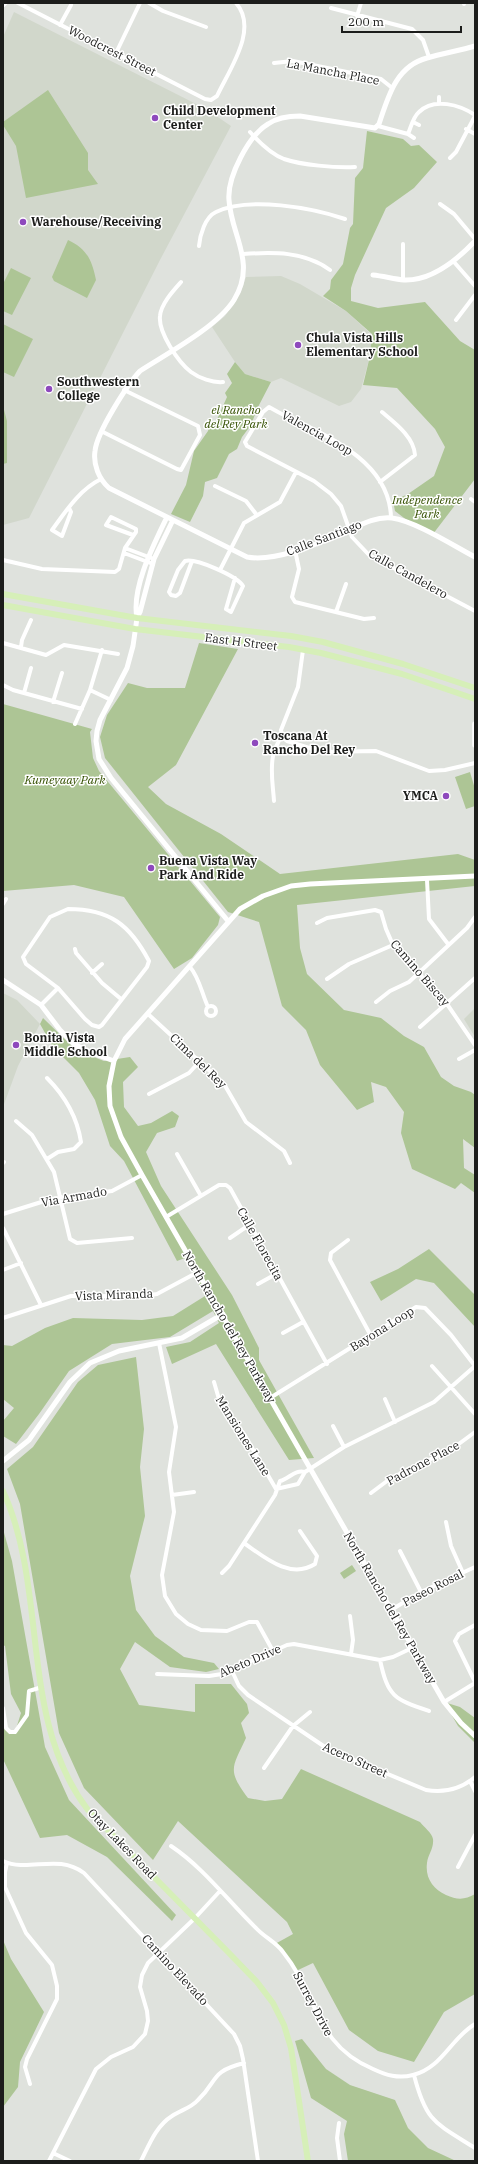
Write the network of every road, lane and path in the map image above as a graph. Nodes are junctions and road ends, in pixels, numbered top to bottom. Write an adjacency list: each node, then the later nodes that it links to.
1 (5, 3): 7 (street)
2 (18, 3): 11 (street, Woodcrest Street)
3 (140, 3): 14 (street)
4 (149, 3): 12 (street)
5 (236, 3): 14 (street, Woodcrest Street)
6 (361, 3): 10 (street)
7 (3, 5)
8 (70, 5): 11 (street)
9 (330, 8): 10 (street)
10 (356, 16): 15 (street)
11 (60, 25): 14 (street, Woodcrest Street)
12 (206, 26)
13 (475, 46): 15 (street)
14 (116, 53)
15 (429, 57): 17 (street)
16 (274, 63): 17 (street, La Mancha Place)
17 (391, 87): 23 (street)
18 (439, 97): 19 (street)
19 (439, 104): 20 (street); 21 (street)
20 (475, 115): 24 (street)
21 (413, 122): 22 (street); 26 (street)
22 (419, 125)
23 (378, 126): 26 (street); 28 (street)
24 (466, 129): 27 (street); 30 (street)
25 (250, 132): 28 (street)
26 (408, 134): 29 (street)
27 (475, 134)
28 (254, 136): 31 (street); 33 (street)
29 (414, 138)
30 (450, 158)
31 (355, 167)
32 (440, 204): 35 (street)
33 (230, 208): 34 (street); 37 (street); 38 (street)
34 (345, 219)
35 (475, 240): 39 (street)
36 (404, 244): 42 (street)
37 (199, 246)
38 (243, 254): 40 (street); 47 (street)
39 (454, 262): 42 (street); 44 (street)
40 (330, 270)
41 (373, 274): 42 (street)
42 (404, 280)
43 (181, 282): 47 (street)
44 (475, 286)
45 (475, 295): 46 (street)
46 (456, 320)
47 (173, 350): 48 (street); 49 (street)
48 (223, 382)
49 (124, 390): 51 (street); 51 (street)
50 (382, 412): 54 (street)
51 (103, 432): 53 (street)
52 (296, 472): 54 (street, Valencia Loop); 57 (street); 61 (street, Valencia Loop)
53 (101, 479): 56 (street); 58 (street, Calle Santiago)
54 (380, 482): 59 (street, Valencia Loop)
55 (214, 486): 57 (street)
56 (69, 508): 56 (street)
57 (256, 514): 64 (street)
58 (167, 517): 60 (street, Calle Santiago); 69 (street)
59 (391, 518): 61 (street, Calle Santiago); 67 (street, Calle Santiago)
60 (173, 520): 64 (street, Calle Santiago); 69 (street)
61 (349, 530): 65 (street, Calle Santiago); 76 (street, Calle Candelero)
62 (133, 535): 62 (street); 63 (street)
63 (125, 548): 66 (street); 69 (street)
64 (230, 548): 65 (street, Calle Santiago); 71 (street)
65 (295, 550): 77 (street)
66 (124, 553): 68 (street); 69 (street)
67 (475, 557)
68 (3, 560)
69 (151, 560): 78 (street)
70 (192, 561): 70 (street); 71 (street)
71 (220, 570): 72 (street)
72 (235, 578): 72 (street)
73 (346, 584): 77 (street)
74 (3, 594): 78 (main road, East H Street)
75 (3, 605): 81 (main road, East H Street)
76 (475, 611)
77 (336, 612): 79 (street)
78 (137, 618): 81 (street); 90 (main road, East H Street)
79 (374, 618)
80 (31, 620): 83 (street)
81 (134, 629): 85 (main road, East H Street); 93 (street)
82 (3, 643): 83 (street)
83 (21, 647): 84 (street)
84 (102, 650): 86 (street); 91 (street)
85 (303, 650): 94 (main road, East H Street); 99 (street)
86 (118, 654)
87 (31, 668): 92 (street)
88 (62, 673): 95 (street)
89 (3, 685): 92 (street)
90 (475, 688)
91 (90, 690): 93 (street); 96 (street)
92 (24, 693): 95 (street)
93 (111, 700): 108 (street)
94 (475, 700)
95 (53, 702): 96 (street)
96 (82, 709): 97 (street)
97 (75, 724)
98 (475, 724): 100 (main road)
99 (282, 737): 101 (street); 102 (street)
100 (475, 745)
101 (475, 763)
102 (274, 801)
103 (475, 876): 104 (street, North Rancho del Rey Parkway)
104 (427, 880): 108 (street, North Rancho del Rey Parkway); 110 (street)
105 (6, 899): 106 (street)
106 (3, 904)
107 (475, 917): 110 (street)
108 (228, 921): 114 (street, North Rancho del Rey Parkway)
109 (317, 923): 111 (street, Camino Biscay)
110 (448, 944): 116 (street)
111 (393, 945): 116 (street, Camino Biscay); 117 (street)
112 (75, 949): 115 (street)
113 (102, 964): 115 (street)
114 (190, 967): 125 (street); 126 (street, North Rancho del Rey Parkway)
115 (92, 973): 121 (street)
116 (418, 973): 122 (street); 123 (street, Camino Biscay)
117 (327, 978)
118 (475, 978): 123 (street)
119 (3, 980): 124 (street)
120 (58, 988): 121 (street); 121 (street); 124 (street)
121 (121, 999)
122 (376, 1002)
123 (447, 1004): 127 (street); 128 (street, Camino Biscay)
124 (41, 1005): 131 (street)
125 (208, 1007)
126 (148, 1014): 131 (street, North Rancho del Rey Parkway); 132 (street, Cima del Rey)
127 (420, 1027)
128 (475, 1045)
129 (475, 1050): 130 (street)
130 (459, 1059)
131 (114, 1061): 139 (street, North Rancho del Rey Parkway)
132 (200, 1061): 134 (street); 138 (street, Cima del Rey)
133 (47, 1078): 137 (street)
134 (149, 1094)
135 (16, 1121): 137 (street)
136 (177, 1154): 140 (street)
137 (47, 1159): 141 (street)
138 (290, 1163)
139 (142, 1175): 141 (street, Via Armado); 143 (street, North Rancho del Rey Parkway)
140 (201, 1196): 143 (street, Calle Florecita); 144 (street, Calle Florecita)
141 (62, 1198): 142 (street, Via Armado); 146 (street)
142 (3, 1214)
143 (166, 1217): 151 (street, North Rancho del Rey Parkway)
144 (249, 1225): 147 (street); 152 (street, Calle Florecita)
145 (3, 1228): 149 (street)
146 (132, 1238)
147 (230, 1238)
148 (348, 1240): 159 (street)
149 (21, 1263): 150 (street); 154 (street)
150 (3, 1270)
151 (198, 1272): 154 (street, Vista Miranda); 155 (street, North Rancho del Rey Parkway)
152 (276, 1274): 153 (street); 157 (street, Calle Florecita)
153 (258, 1284)
154 (41, 1305): 156 (street, Vista Miranda)
155 (223, 1314): 160 (street); 165 (street, North Rancho del Rey Parkway)
156 (3, 1318)
157 (303, 1322): 158 (street); 161 (street, Calle Florecita)
158 (283, 1333)
159 (371, 1336): 161 (street, Bayona Loop); 164 (street, Bayona Loop)
160 (159, 1343): 172 (street); 180 (street)
161 (327, 1364): 165 (street, Bayona Loop)
162 (432, 1366): 164 (street)
163 (214, 1382): 176 (street, Mansiones Lane)
164 (452, 1388): 167 (street); 168 (street, Bayona Loop)
165 (270, 1398): 173 (street, North Rancho del Rey Parkway)
166 (385, 1399): 168 (street)
167 (475, 1414)
168 (395, 1422): 171 (street, Bayona Loop)
169 (333, 1426): 171 (street)
170 (475, 1432): 179 (street, Padrone Place)
171 (344, 1447): 173 (street, Bayona Loop)
172 (3, 1461)
173 (307, 1471): 174 (street); 175 (street); 189 (street, North Rancho del Rey Parkway)
174 (286, 1480): 175 (street); 176 (street)
175 (290, 1486): 176 (street)
176 (276, 1489): 183 (street)
177 (3, 1491): 199 (main road, Otay Lakes Road)
178 (194, 1492): 180 (street)
179 (371, 1493)
180 (172, 1495): 193 (street)
181 (446, 1522): 187 (street)
182 (300, 1531): 183 (street)
183 (244, 1543): 186 (street)
184 (400, 1551): 188 (street)
185 (475, 1567): 187 (street, Paseo Rosal)
186 (222, 1573)
187 (463, 1573): 188 (street, Paseo Rosal)
188 (421, 1592): 189 (street, Paseo Rosal)
189 (391, 1610): 192 (street, North Rancho del Rey Parkway)
190 (350, 1616): 194 (street)
191 (475, 1625): 198 (street)
192 (412, 1648): 195 (street, Abeto Drive); 200 (street, North Rancho del Rey Parkway)
193 (273, 1651): 194 (street, Abeto Drive); 196 (street, Abeto Drive)
194 (351, 1654): 195 (street, Abeto Drive)
195 (380, 1660): 202 (street)
196 (232, 1671): 197 (street, Abeto Drive); 204 (street, Acero Street)
197 (157, 1674)
198 (475, 1682): 200 (street)
199 (42, 1686): 201 (street); 215 (main road, Otay Lakes Road)
200 (444, 1702): 205 (street, North Rancho del Rey Parkway)
201 (3, 1708)
202 (429, 1711)
203 (310, 1712): 204 (street)
204 (293, 1726): 206 (street); 208 (street, Acero Street)
205 (475, 1736)
206 (264, 1768)
207 (475, 1776): 208 (street, Acero Street)
208 (470, 1781): 209 (street)
209 (475, 1791)
210 (475, 1835): 213 (street)
211 (171, 1846): 214 (street, Surrey Drive)
212 (5, 1862): 216 (street, Camino Elevado); 220 (street)
213 (458, 1867)
214 (220, 1891): 215 (street); 219 (street, Surrey Drive)
215 (195, 1918): 216 (street); 228 (main road, Otay Lakes Road)
216 (158, 1953): 218 (street, Camino Elevado); 223 (street)
217 (475, 2024): 219 (street, Surrey Drive)
218 (244, 2063): 226 (street); 227 (street, Camino Elevado)
219 (414, 2075): 222 (street)
220 (30, 2084)
221 (339, 2123): 229 (street)
222 (475, 2148)
223 (53, 2153): 224 (street); 225 (street)
224 (48, 2161)
225 (70, 2161)
226 (141, 2161)
227 (258, 2161)
228 (308, 2161)
229 (340, 2161)

